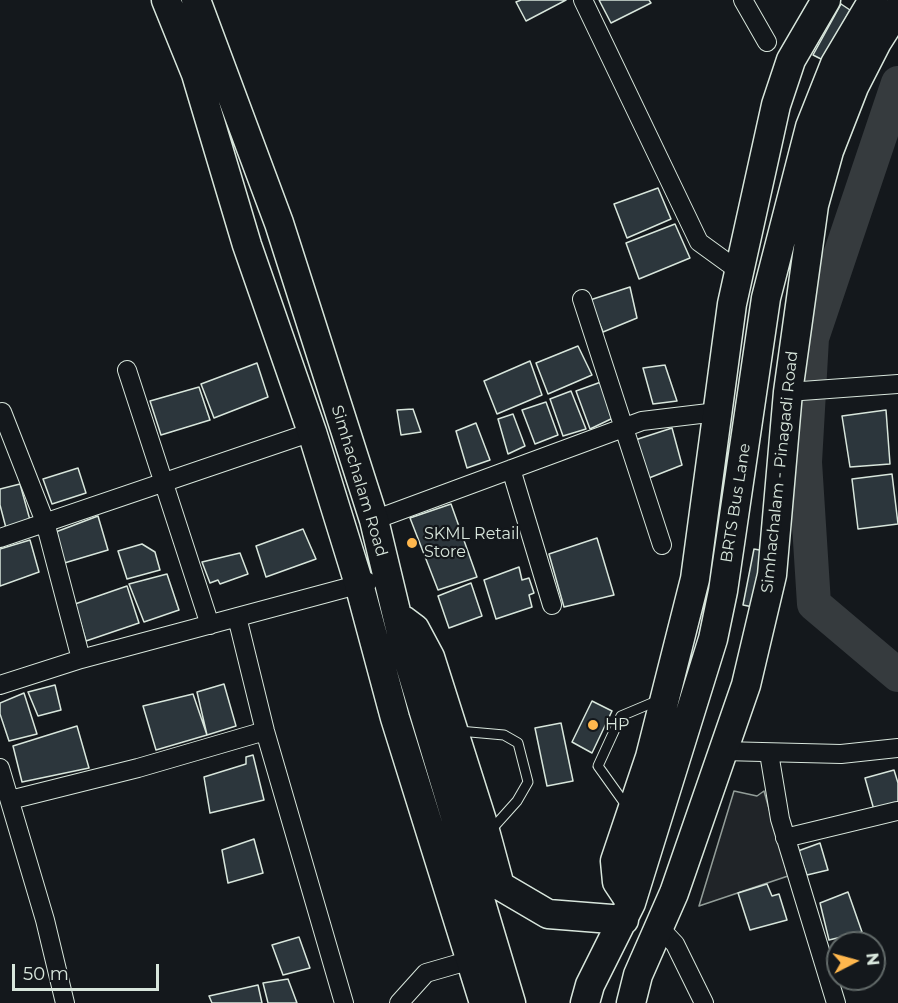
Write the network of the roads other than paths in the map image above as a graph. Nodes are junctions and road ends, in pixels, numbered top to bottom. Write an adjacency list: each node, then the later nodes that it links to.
1 (166, 0): 17 (main road)
2 (196, 0): 20 (main road, Simhachalam Road)
3 (583, 0): 9 (street)
4 (743, 0): 8 (street)
5 (826, 0): 9 (main road)
6 (873, 0): 46 (main road, BRTS Bus Lane)
7 (898, 9): 13 (main road, Simhachalam - Pinagadi Road)
8 (767, 42)
9 (739, 271): 15 (main road)
10 (582, 299): 16 (street)
11 (127, 370): 19 (street)
12 (890, 385): 13 (street)
13 (789, 392): 36 (main road, Simhachalam - Pinagadi Road)
14 (2, 412): 21 (street)
15 (717, 412): 16 (street); 32 (main road)
16 (623, 428): 18 (street); 23 (street)
17 (312, 432): 19 (street); 25 (main road)
18 (512, 469): 20 (street); 26 (street)
19 (162, 482): 21 (street); 29 (street)
20 (374, 520): 24 (main road, Simhachalam Road)
21 (45, 522): 22 (street); 30 (street)
22 (0, 538)
23 (662, 545)
24 (387, 579): 25 (street); 27 (main road, Simhachalam Road)
25 (358, 584): 28 (street); 48 (main road)
26 (552, 605)
27 (396, 615): 33 (main road); 44 (main road, Simhachalam Road)
28 (237, 617): 29 (street); 34 (street)
29 (210, 625): 30 (street)
30 (81, 659): 31 (street)
31 (0, 685)
32 (665, 699): 41 (main road); 41 (lane)
33 (453, 730): 42 (main road); 42 (lane)
34 (265, 731): 39 (street); 52 (street)
35 (898, 748): 37 (street)
36 (723, 751): 37 (street); 47 (main road, Simhachalam - Pinagadi Road)
37 (769, 753): 43 (street)
38 (0, 768): 39 (street)
39 (10, 800): 51 (street)
40 (897, 811): 43 (street)
41 (632, 812): 46 (main road)
42 (486, 835): 45 (main road)
43 (785, 838): 59 (street)
44 (471, 868): 45 (main road); 55 (main road, Simhachalam Road)
45 (500, 886): 46 (main road)
46 (627, 911): 49 (main road, BRTS Bus Lane)
47 (659, 927): 50 (main road, Simhachalam - Pinagadi Road); 58 (street)
48 (471, 960): 53 (street); 54 (main road)
49 (602, 962): 50 (main road); 56 (main road, BRTS Bus Lane)
50 (638, 975): 57 (main road, Simhachalam - Pinagadi Road)
51 (65, 1003)
52 (344, 1003)
53 (399, 1003)
54 (484, 1003)
55 (511, 1003)
56 (585, 1003)
57 (631, 1003)
58 (704, 1003)
59 (836, 1003)

